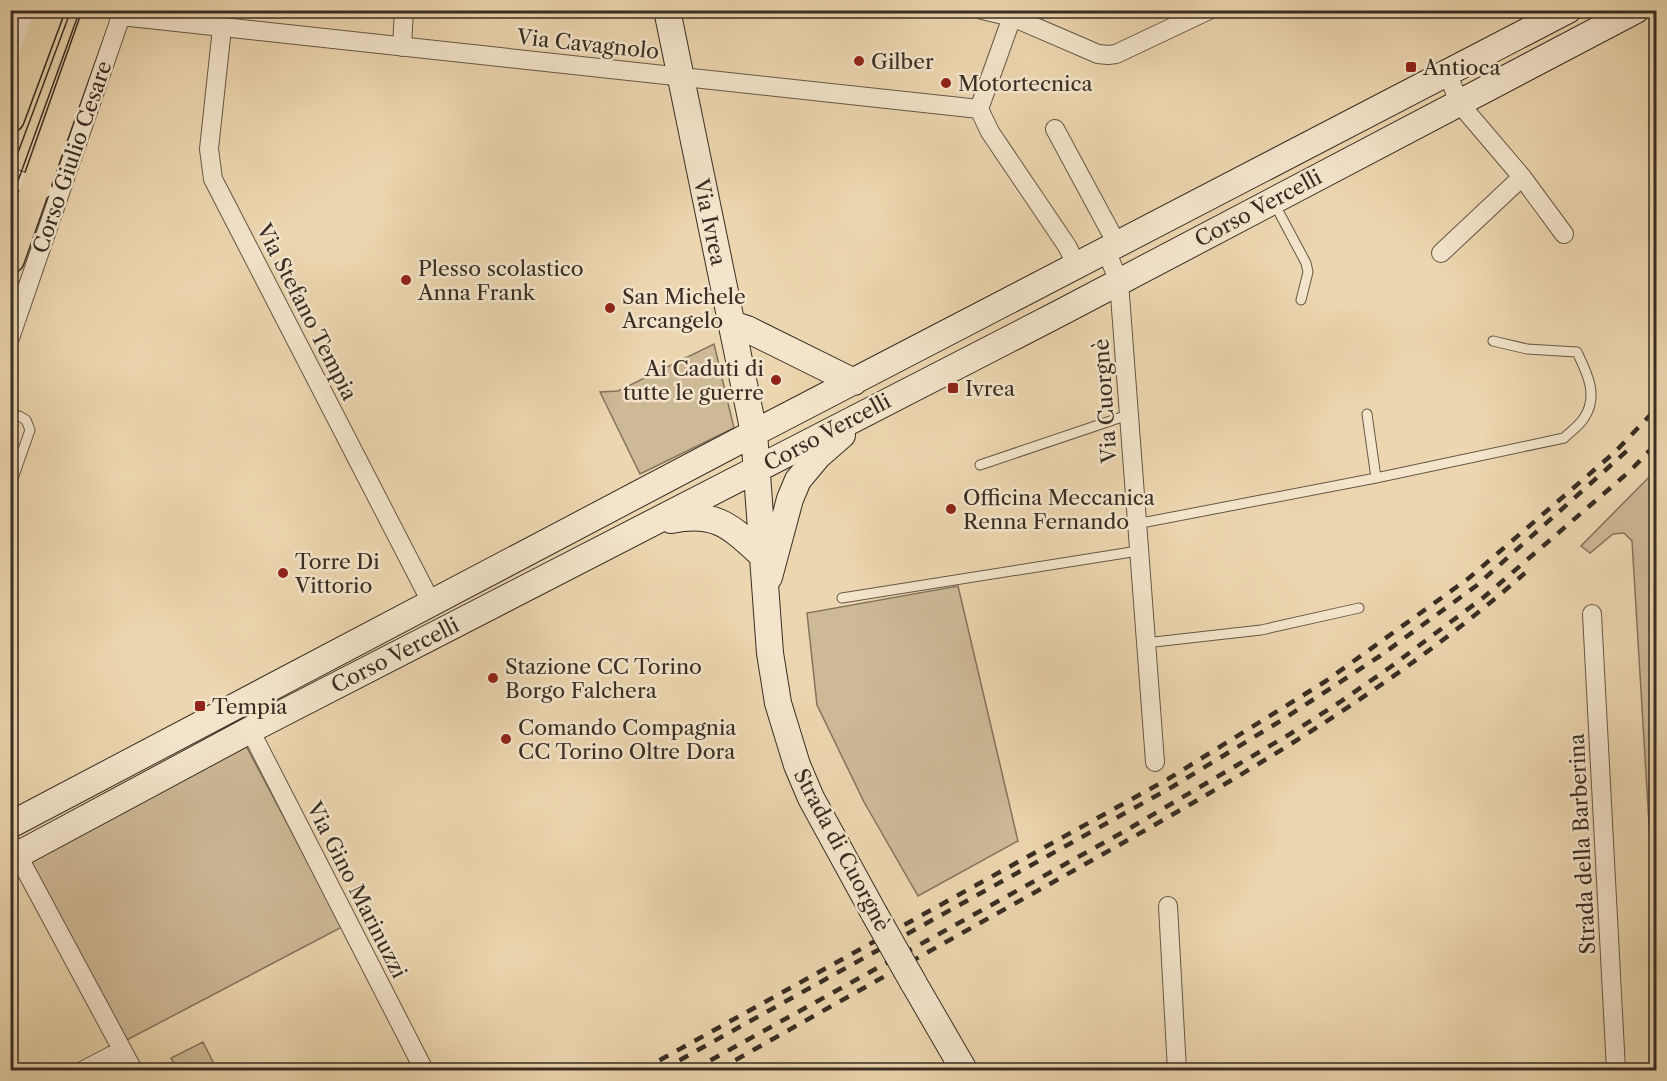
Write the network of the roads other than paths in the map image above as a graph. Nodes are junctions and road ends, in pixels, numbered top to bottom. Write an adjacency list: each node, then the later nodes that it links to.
1 (27, 10): 13 (street)
2 (50, 10): 18 (main road)
3 (404, 10): 12 (street)
4 (667, 10): 15 (main road, Via Ivrea)
5 (982, 10): 10 (street)
6 (1209, 10): 10 (street)
7 (1568, 10): 14 (main road, Corso Vercelli)
8 (1636, 10): 16 (main road, Corso Vercelli)
9 (114, 12): 11 (street, Via Cavagnolo); 21 (main road, Corso Giulio Cesare)
10 (1012, 17): 17 (street)
11 (222, 28): 12 (street, Via Cavagnolo); 49 (street, Via Stefano Tempia)
12 (402, 47): 15 (street, Via Cavagnolo)
13 (10, 56)
14 (1448, 74): 16 (street); 24 (main road, Corso Vercelli)
15 (679, 77): 17 (street, Via Cavagnolo); 30 (main road, Via Ivrea)
16 (1459, 103): 20 (street); 22 (main road, Corso Vercelli)
17 (979, 109): 27 (street)
18 (10, 118)
19 (1055, 129): 24 (street, Via Cuorgnè)
20 (1522, 177): 23 (street); 25 (street)
21 (28, 194): 26 (main road, Corso Giulio Cesare); 31 (street, Corso Giulio Cesare)
22 (1273, 201): 28 (main road, Corso Vercelli); 29 (lane)
23 (1564, 234)
24 (1112, 247): 27 (main road, Corso Vercelli); 28 (street, Via Cuorgnè)
25 (1441, 253)
26 (10, 259)
27 (1077, 266): 33 (main road, Corso Vercelli)
28 (1119, 282): 34 (main road, Corso Vercelli); 36 (street, Via Cuorgnè)
29 (1301, 300)
30 (732, 324): 33 (main road); 38 (main road, Via Ivrea)
31 (10, 338)
32 (1493, 341): 41 (lane)
33 (854, 382): 38 (main road, Corso Vercelli)
34 (870, 409): 40 (main road, Corso Vercelli); 47 (main road)
35 (1367, 414): 41 (lane)
36 (1128, 415): 39 (lane); 44 (street, Via Cuorgnè)
37 (10, 416): 42 (lane)
38 (753, 433): 40 (main road, Strada di Cuorgnè); 49 (main road, Corso Vercelli)
39 (980, 465)
40 (756, 470): 43 (main road, Corso Vercelli); 46 (main road, Strada di Cuorgnè)
41 (1376, 478): 44 (lane)
42 (10, 487)
43 (650, 524): 46 (main road); 53 (main road, Corso Vercelli)
44 (1136, 524): 45 (street, Via Cuorgnè)
45 (1138, 551): 48 (lane); 52 (street, Via Cuorgnè)
46 (762, 555): 47 (main road, Strada di Cuorgnè)
47 (765, 589): 62 (main road, Strada di Cuorgnè, bridge)
48 (842, 598)
49 (431, 602): 55 (main road, Corso Vercelli)
50 (1359, 609): 52 (lane)
51 (1592, 614): 64 (street, Strada della Barberina)
52 (1145, 643): 54 (street, Via Cuorgnè)
53 (250, 730): 56 (main road, Corso Vercelli); 61 (street, Via Gino Marinuzzi)
54 (1155, 762)
55 (10, 825)
56 (13, 852): 58 (street, Corso Vercelli)
57 (1168, 906): 63 (street)
58 (122, 1050): 59 (street); 60 (street, Corso Vercelli)
59 (84, 1071)
60 (133, 1071)
61 (424, 1071)
62 (964, 1071)
63 (1177, 1071)
64 (1616, 1071)

